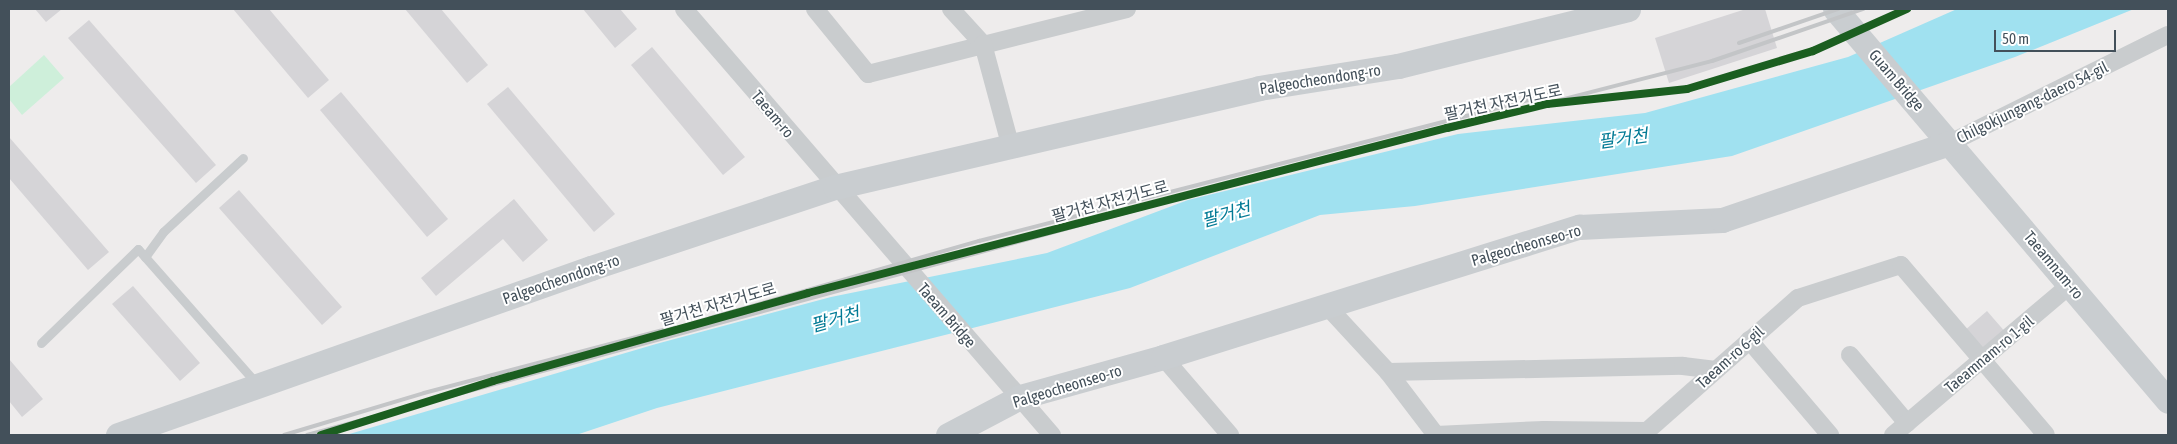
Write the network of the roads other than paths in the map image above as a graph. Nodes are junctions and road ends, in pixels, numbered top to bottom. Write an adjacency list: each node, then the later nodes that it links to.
1 (684, 9): 13 (street, Taeam-ro)
2 (815, 9): 9 (street)
3 (951, 9): 9 (street)
4 (1127, 9): 7 (street)
5 (1628, 9): 11 (main road, Palgeocheondong-ro)
6 (1835, 9): 10 (main road, Guam Bridge)
7 (1085, 14): 9 (street)
8 (2168, 35): 10 (street, Chilgokjungang-daero 54-gil)
9 (983, 44): 11 (street)
10 (1944, 136): 16 (main road, Taeamnam-ro); 17 (main road, Palgeocheonseo-ro)
11 (1010, 144): 13 (main road, Palgeocheondong-ro)
12 (243, 158): 15 (lane)
13 (835, 187): 14 (street, Taeam-ro); 25 (main road, Palgeocheondong-ro)
14 (862, 218): 26 (street, Taeam Bridge)
15 (145, 257): 19 (lane); 25 (lane)
16 (2071, 284): 22 (street, Taeamnam-ro 1-gil); 27 (main road, Taeamnam-ro)
17 (1326, 304): 21 (main road, Palgeocheonseo-ro); 24 (street)
18 (1748, 340): 22 (street, Taeam-ro 6-gil); 23 (street, Taeam-ro 6-gil); 36 (street)
19 (41, 343)
20 (1850, 355): 28 (street)
21 (1163, 357): 26 (main road, Palgeocheonseo-ro); 34 (street)
22 (1981, 360): 28 (street, Taeamnam-ro 1-gil); 38 (street)
23 (1716, 370): 24 (street); 30 (street, Taeam-ro 6-gil)
24 (1388, 372): 35 (street)
25 (259, 387): 31 (main road, Palgeocheondong-ro)
26 (1020, 397): 32 (main road, Palgeocheonseo-ro); 33 (street)
27 (2168, 401)
28 (1907, 423): 37 (street, Taeamnam-ro 1-gil)
29 (1546, 433): 30 (street, Taeam-ro 6-gil); 35 (street, Taeam-ro 6-gil)
30 (1649, 433)
31 (118, 435)
32 (948, 435)
33 (1052, 435)
34 (1230, 435)
35 (1436, 435)
36 (1830, 435)
37 (1893, 435)
38 (2046, 435)

